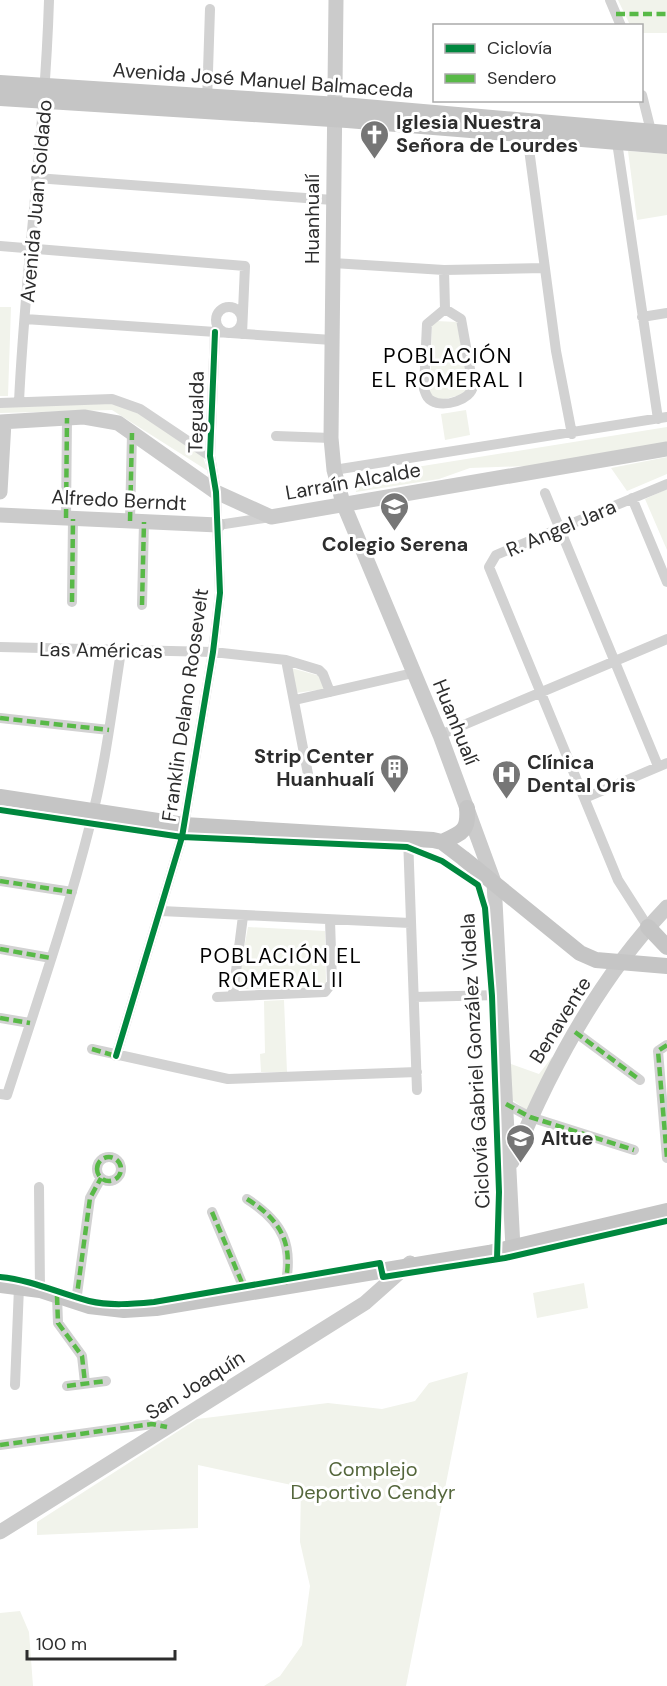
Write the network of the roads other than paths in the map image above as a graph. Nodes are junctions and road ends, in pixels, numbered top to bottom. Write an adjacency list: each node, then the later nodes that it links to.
1 (49, 0): 7 (street, Avenida Juan Soldado)
2 (336, 0): 11 (main road, Huanhualí)
3 (610, 0): 5 (street)
4 (210, 9): 10 (street)
5 (620, 24)
6 (0, 83): 7 (main road, Avenida José Manuel Balmaceda)
7 (45, 94): 9 (main road, Avenida José Manuel Balmaceda); 10 (main road, Avenida José Manuel Balmaceda); 16 (street, Avenida Juan Soldado)
8 (643, 97): 12 (street)
9 (0, 98)
10 (207, 104): 11 (main road, Avenida José Manuel Balmaceda)
11 (334, 112): 12 (main road, Avenida José Manuel Balmaceda); 13 (main road, Avenida José Manuel Balmaceda); 17 (main road, Huanhualí)
12 (659, 132)
13 (527, 134): 14 (main road, Avenida José Manuel Balmaceda); 21 (street)
14 (618, 142): 15 (main road, Avenida José Manuel Balmaceda); 25 (street)
15 (667, 146)
16 (36, 178): 17 (street); 19 (street, Avenida Juan Soldado)
17 (333, 200): 20 (main road, Huanhualí)
18 (0, 246): 19 (street)
19 (31, 248): 26 (street, Avenida Juan Soldado); 27 (street)
20 (333, 263): 22 (street); 30 (main road, Huanhualí)
21 (544, 268): 22 (street); 37 (street)
22 (444, 270): 23 (street)
23 (445, 309): 23 (street)
24 (667, 313): 25 (street)
25 (642, 317): 34 (street)
26 (25, 319): 28 (street); 31 (street, Avenida Juan Soldado)
27 (243, 320): 28 (street); 28 (street, Tegualda); 29 (street)
28 (220, 332): 29 (street); 41 (street, Tegualda)
29 (242, 334): 30 (street)
30 (332, 340): 39 (main road, Huanhualí)
31 (19, 402): 32 (street); 41 (street)
32 (0, 403)
33 (67, 418): 35 (main road, Larraín Alcalde); 36 (main road, Larraín Alcalde); 51 (street)
34 (663, 418): 37 (street)
35 (2, 422): 44 (main road)
36 (132, 433): 45 (main road, Larraín Alcalde); 52 (street)
37 (572, 434): 42 (street)
38 (276, 436): 39 (street)
39 (331, 438): 42 (main road, Huanhualí)
40 (667, 449): 48 (main road, Larraín Alcalde)
41 (210, 456): 45 (street, Tegualda)
42 (334, 471): 48 (main road, Huanhualí)
43 (667, 484): 47 (street, R. Angel Jara)
44 (0, 492)
45 (216, 492): 50 (main road, Larraín Alcalde); 53 (street, Franklin Delano Roosevelt)
46 (545, 494): 54 (street)
47 (632, 498): 54 (street, R. Angel Jara); 55 (street)
48 (343, 503): 50 (main road, Larraín Alcalde); 64 (main road, Huanhualí)
49 (0, 515): 51 (main road, Alfredo Berndt)
50 (271, 517): 53 (street, Alfredo Berndt)
51 (70, 518): 52 (main road, Alfredo Berndt); 56 (street)
52 (137, 522): 53 (main road, Alfredo Berndt); 57 (street)
53 (218, 525): 61 (street, Franklin Delano Roosevelt)
54 (559, 528): 63 (street); 66 (street, R. Angel Jara)
55 (667, 582)
56 (72, 602)
57 (142, 605)
58 (667, 639): 63 (street)
59 (0, 647): 60 (street, Las Américas)
60 (121, 651): 61 (street, Las Américas); 69 (street)
61 (213, 652): 62 (street, Las Américas); 77 (street, Franklin Delano Roosevelt)
62 (286, 660): 65 (street, Las Américas); 67 (street)
63 (614, 662): 66 (street); 71 (street)
64 (413, 673): 65 (street); 70 (main road, Huanhualí)
65 (330, 692): 67 (street)
66 (539, 694): 70 (street); 74 (street)
67 (295, 700): 72 (street)
68 (0, 718): 69 (street)
69 (109, 730): 76 (street)
70 (440, 735): 75 (main road, Huanhualí)
71 (663, 765): 74 (street)
72 (308, 774)
73 (0, 797): 76 (main road)
74 (585, 798): 88 (street)
75 (467, 808): 79 (main road); 81 (main road, Huanhualí)
76 (93, 810): 77 (main road); 82 (street)
77 (184, 825): 78 (main road); 84 (street, Franklin Delano Roosevelt)
78 (408, 837): 79 (main road); 87 (street)
79 (442, 842): 81 (main road)
80 (0, 881): 82 (street)
81 (494, 882): 92 (main road); 95 (main road, Huanhualí)
82 (72, 892): 91 (street)
83 (667, 907): 88 (main road, Benavente)
84 (161, 911): 85 (street); 103 (street, Franklin Delano Roosevelt)
85 (243, 916): 86 (street); 94 (street)
86 (330, 920): 87 (street); 94 (street)
87 (410, 923): 97 (street)
88 (648, 927): 89 (main road); 92 (main road, Benavente)
89 (667, 946)
90 (0, 950): 91 (street)
91 (51, 958): 99 (street)
92 (621, 963): 93 (main road); 100 (main road, Benavente)
93 (667, 966)
94 (232, 995): 96 (street)
95 (500, 995): 97 (street); 109 (main road, Huanhualí)
96 (217, 998)
97 (414, 998): 104 (street)
98 (0, 1018): 99 (street)
99 (30, 1023): 108 (street)
100 (575, 1032): 105 (street); 110 (main road, Benavente)
101 (667, 1045): 106 (street)
102 (92, 1049): 103 (street)
103 (116, 1056): 104 (street)
104 (417, 1072): 107 (street)
105 (640, 1080)
106 (663, 1083): 111 (street)
107 (417, 1090)
108 (3, 1094)
109 (506, 1104): 110 (street); 114 (main road, Huanhualí)
110 (530, 1117): 112 (street); 114 (main road, Benavente)
111 (666, 1142): 113 (street)
112 (634, 1150)
113 (667, 1158)
114 (510, 1173): 120 (main road, Huanhualí)
115 (101, 1178): 128 (street)
116 (39, 1187): 125 (street)
117 (247, 1199): 124 (street)
118 (667, 1211): 120 (main road)
119 (213, 1212): 126 (street)
120 (505, 1246): 121 (main road)
121 (406, 1266): 124 (main road); 133 (main road, San Joaquín)
122 (0, 1285): 123 (main road)
123 (19, 1287): 125 (main road); 131 (street)
124 (285, 1287): 126 (main road)
125 (40, 1290): 127 (main road)
126 (246, 1293): 128 (main road)
127 (57, 1296): 128 (main road); 130 (street)
128 (76, 1302)
129 (106, 1381): 130 (street)
130 (85, 1383): 132 (street)
131 (15, 1385)
132 (67, 1386)
133 (167, 1427): 134 (street); 135 (main road, San Joaquín)
134 (0, 1445)
135 (0, 1532)

